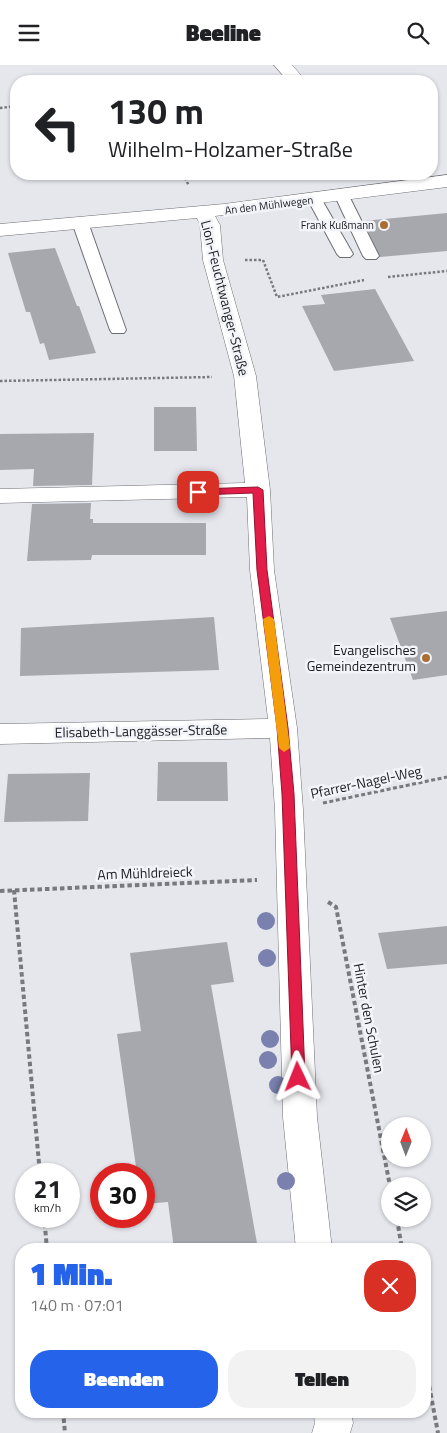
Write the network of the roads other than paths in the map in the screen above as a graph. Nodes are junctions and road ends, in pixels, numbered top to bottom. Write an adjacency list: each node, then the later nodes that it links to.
1 (283, 65): 2 (street)
2 (292, 75)
3 (360, 180): 5 (street)
4 (447, 181): 5 (street, An den Mühlwegen)
5 (368, 192): 6 (street, An den Mühlwegen)
6 (342, 196): 7 (street, An den Mühlwegen); 9 (lane)
7 (315, 199): 8 (street, An den Mühlwegen); 10 (lane)
8 (204, 213): 11 (street, An den Mühlwegen); 16 (street, Lion-Feuchtwanger-Straße)
9 (352, 219): 10 (lane); 14 (lane)
10 (327, 221): 13 (lane)
11 (81, 225): 12 (street, An den Mühlwegen); 15 (lane)
12 (0, 229)
13 (345, 254)
14 (371, 256)
15 (118, 330)
16 (258, 490): 17 (street); 18 (street, Lion-Feuchtwanger-Straße)
17 (0, 496)
18 (283, 728): 19 (street, Elisabeth-Langgässer-Straße); 20 (street, Lion-Feuchtwanger-Straße)
19 (0, 734)
20 (313, 1243)
21 (333, 1418): 22 (street)
22 (331, 1433)

